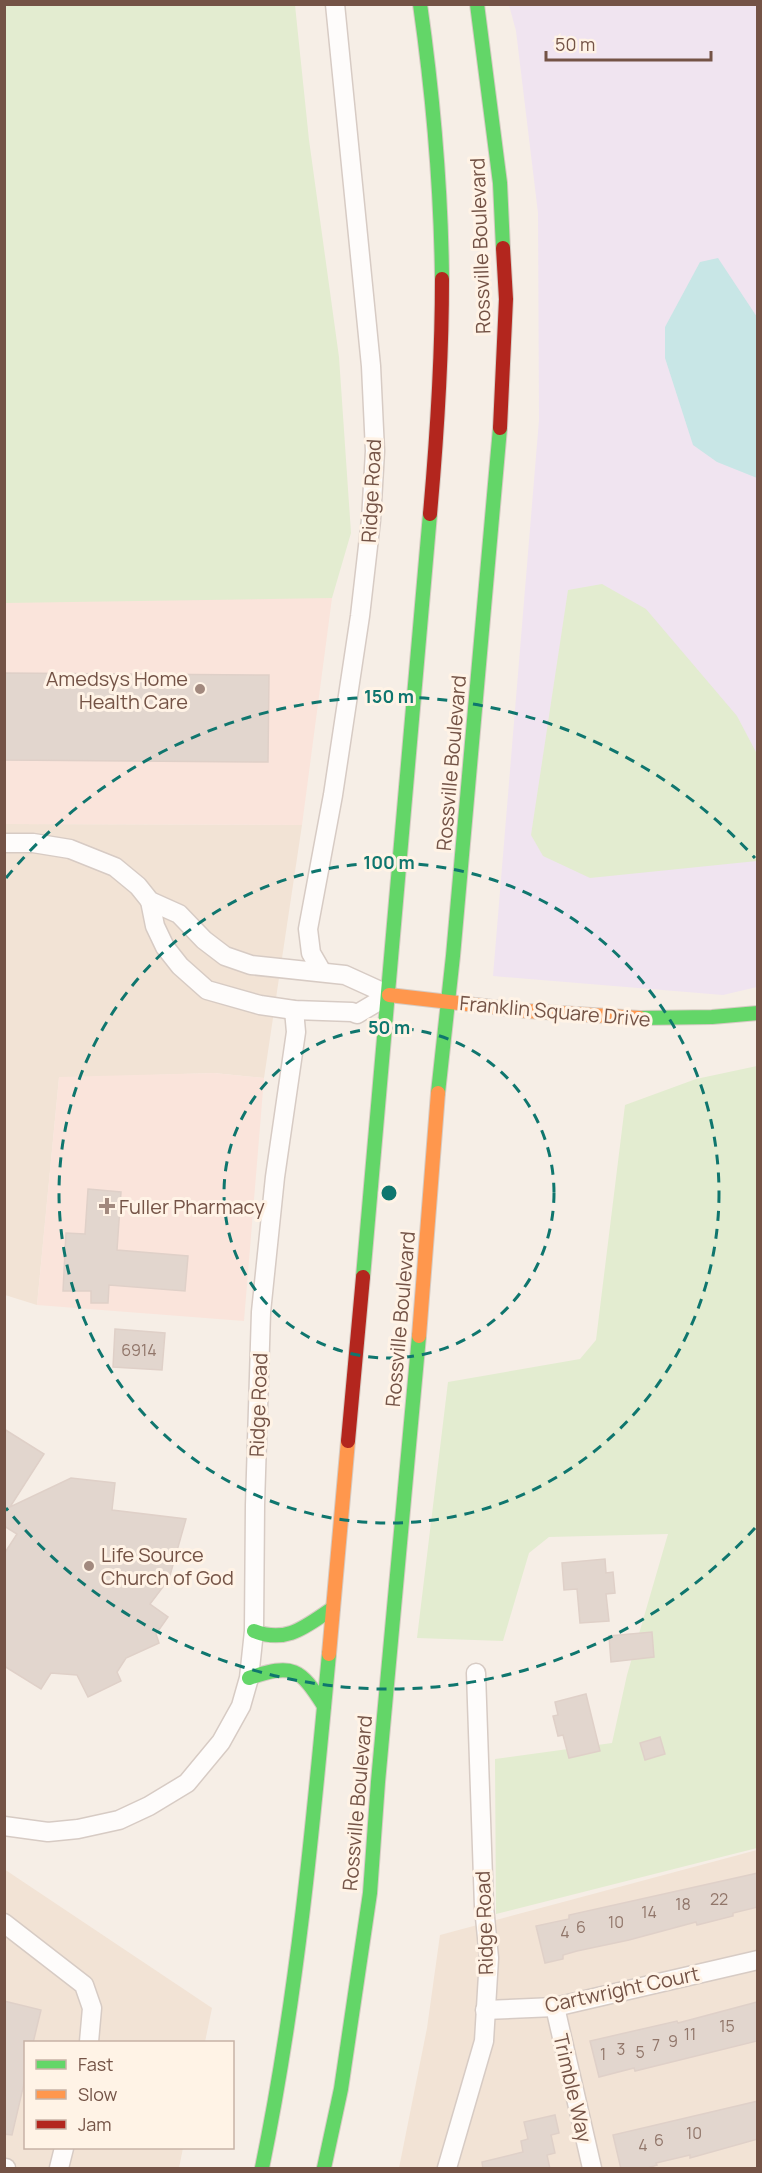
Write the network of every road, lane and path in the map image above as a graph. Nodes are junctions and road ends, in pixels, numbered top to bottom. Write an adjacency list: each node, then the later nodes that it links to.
1 (334, 4): 6 (street, Ridge Road)
2 (420, 4): 7 (main road, Rossville Boulevard)
3 (477, 4): 8 (main road, Rossville Boulevard)
4 (4, 843): 5 (street, Franklin Square Drive)
5 (150, 901): 6 (street, Franklin Square Drive); 9 (street, Franklin Square Drive)
6 (322, 972): 7 (street, Franklin Square Drive)
7 (389, 995): 8 (main road, Franklin Square Drive); 9 (street, Franklin Square Drive); 11 (main road, Rossville Boulevard)
8 (447, 1002): 10 (main road, Franklin Square Drive); 25 (main road, Rossville Boulevard)
9 (294, 1010): 12 (street, Ridge Road)
10 (758, 1013)
11 (333, 1608): 12 (main road); 15 (main road, Rossville Boulevard)
12 (254, 1631): 14 (street, Ridge Road)
13 (476, 1673): 20 (street, Ridge Road)
14 (249, 1678): 15 (main road); 16 (street, Ridge Road)
15 (324, 1706): 24 (main road, Rossville Boulevard)
16 (4, 1826)
17 (4, 1923): 21 (street)
18 (758, 1960): 19 (street, Cartwright Court)
19 (555, 2007): 20 (street, Cartwright Court); 27 (street, Trimble Way)
20 (485, 2010): 26 (street, Ridge Road)
21 (90, 2041)
22 (64, 2149): 23 (street)
23 (59, 2169)
24 (262, 2169)
25 (324, 2169)
26 (447, 2169)
27 (592, 2169)

